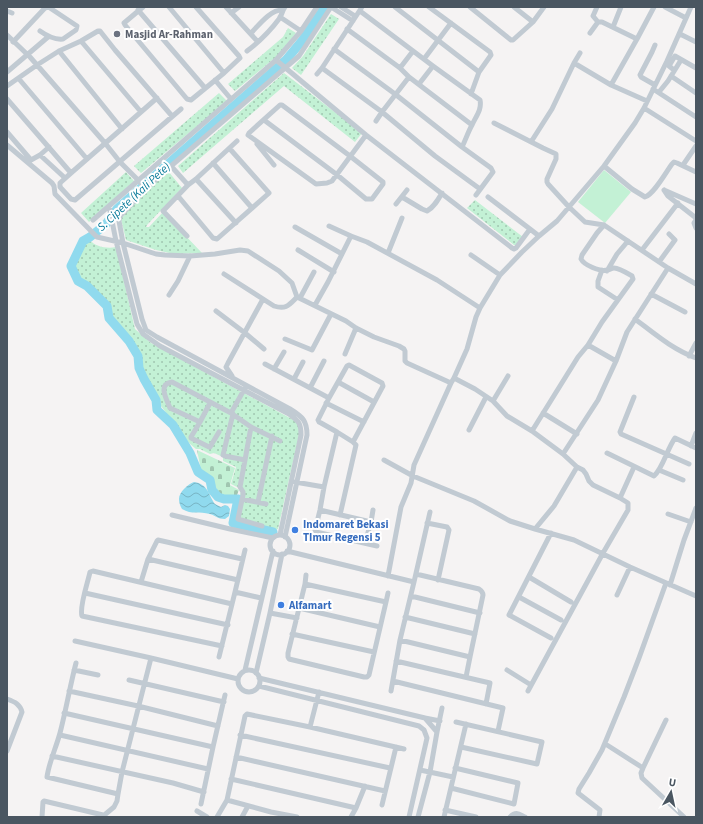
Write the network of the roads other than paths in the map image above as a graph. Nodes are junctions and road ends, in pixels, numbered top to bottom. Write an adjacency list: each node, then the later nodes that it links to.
1 (169, 7): 61 (street)
2 (196, 7): 61 (street)
3 (226, 7): 21 (street)
4 (238, 7): 21 (street)
5 (317, 7): 31 (street)
6 (331, 7): 24 (street); 55 (street)
7 (341, 7): 24 (street)
8 (395, 7): 37 (street)
9 (429, 7): 27 (street)
10 (470, 7): 25 (street)
11 (514, 7): 25 (street)
12 (544, 7): 25 (street)
13 (597, 7): 26 (street)
14 (621, 7): 28 (street)
15 (654, 7): 38 (street)
16 (665, 7): 23 (street)
17 (691, 7): 23 (street)
18 (284, 8): 22 (street); 32 (street)
19 (140, 9): 71 (street); 71 (street)
20 (361, 9): 24 (street); 47 (street)
21 (231, 13): 32 (street)
22 (280, 17): 31 (street); 41 (street)
23 (686, 18): 34 (street)
24 (354, 19): 29 (street)
25 (533, 22)
26 (598, 22): 28 (street); 33 (street)
27 (451, 23): 37 (street); 60 (street)
28 (613, 27): 38 (street)
29 (347, 29): 44 (street); 57 (street)
30 (40, 31): 36 (street)
31 (301, 31): 51 (street)
32 (251, 33): 41 (street)
33 (590, 33)
34 (680, 34): 42 (street); 70 (street)
35 (7, 35): 40 (street)
36 (48, 37): 40 (street); 49 (street)
37 (439, 40): 50 (street); 60 (street)
38 (637, 40): 68 (street)
39 (81, 41): 45 (street); 76 (street); 82 (street)
40 (13, 42): 49 (street)
41 (258, 42): 46 (street)
42 (696, 42)
43 (655, 45): 70 (street)
44 (334, 49): 56 (street); 74 (street)
45 (59, 51): 53 (street); 90 (street)
46 (247, 51)
47 (413, 51): 50 (street); 57 (street)
48 (580, 53): 52 (street)
49 (29, 56): 53 (street); 59 (street)
50 (424, 59): 54 (street)
51 (277, 61): 55 (street); 78 (street)
52 (574, 63): 68 (street); 96 (street)
53 (36, 64): 65 (street); 97 (street)
54 (432, 66): 67 (street); 75 (street)
55 (284, 68): 92 (street); 109 (street)
56 (322, 68): 62 (street); 83 (street)
57 (400, 68): 64 (street)
58 (696, 68): 63 (street)
59 (8, 69)
60 (479, 72): 75 (street)
61 (224, 73): 66 (street)
62 (317, 74)
63 (671, 76): 72 (street); 73 (street)
64 (409, 77): 67 (street); 74 (street)
65 (19, 79): 69 (street); 104 (street)
66 (215, 80): 71 (street); 78 (street)
67 (419, 84): 89 (street)
68 (610, 85): 79 (street)
69 (7, 86)
70 (654, 87): 73 (street); 79 (street)
71 (205, 88)
72 (695, 90)
73 (659, 92): 85 (street)
74 (395, 94): 83 (street); 100 (street)
75 (471, 94): 89 (street)
76 (157, 98): 82 (street); 84 (street)
77 (7, 99): 99 (street)
78 (231, 99): 116 (street)
79 (647, 101): 80 (street)
80 (644, 108): 95 (street); 110 (street)
81 (181, 109): 84 (street)
82 (141, 112): 90 (street)
83 (382, 112): 87 (street); 120 (street)
84 (172, 116): 105 (street)
85 (696, 118)
86 (264, 120): 93 (street); 103 (street); 113 (street)
87 (376, 120)
88 (494, 123): 96 (street)
89 (472, 125): 100 (street)
90 (122, 129): 97 (street)
91 (7, 132): 102 (street)
92 (366, 134): 103 (street); 122 (street)
93 (251, 137): 107 (street); 113 (street)
94 (237, 141): 101 (street)
95 (696, 141): 108 (street)
96 (531, 142): 131 (street)
97 (105, 143): 104 (street); 105 (street)
98 (7, 145): 146 (street)
99 (49, 147): 102 (street); 111 (street)
100 (462, 147): 120 (street)
101 (230, 149): 106 (street); 132 (street)
102 (40, 155): 114 (street)
103 (350, 156): 113 (street); 113 (street)
104 (87, 158): 111 (street)
105 (120, 162): 114 (street); 116 (street)
106 (213, 163): 115 (street); 132 (street)
107 (274, 165)
108 (683, 165): 112 (street); 118 (street)
109 (171, 166): 116 (street); 117 (street)
110 (604, 166): 118 (street); 131 (street)
111 (71, 172): 114 (street)
112 (696, 172)
113 (336, 174)
114 (65, 178)
115 (196, 179): 117 (street); 136 (street)
116 (142, 184): 130 (street); 148 (street)
117 (188, 185): 124 (street)
118 (657, 185): 121 (street)
119 (407, 190): 125 (street)
120 (480, 190): 123 (street)
121 (664, 190): 127 (street); 129 (street)
122 (442, 193): 125 (street); 141 (street)
123 (476, 194)
124 (178, 196): 136 (street); 143 (street)
125 (402, 197): 128 (street)
126 (488, 197): 141 (street)
127 (678, 203): 134 (street); 150 (street)
128 (396, 204)
129 (696, 204)
130 (109, 206): 135 (street); 146 (street)
131 (569, 207): 137 (street); 145 (street)
132 (252, 208): 136 (street)
133 (402, 218): 151 (street)
134 (696, 219): 140 (street)
135 (93, 220)
136 (236, 223)
137 (604, 225): 147 (street); 157 (street)
138 (329, 226): 144 (street)
139 (295, 227): 152 (street)
140 (696, 228)
141 (530, 229): 145 (street)
142 (669, 234): 155 (street)
143 (187, 236)
144 (351, 236): 151 (street); 152 (street)
145 (539, 236): 161 (street)
146 (116, 241): 148 (street); 177 (street)
147 (628, 242): 150 (street); 157 (street)
148 (123, 243): 154 (street); 177 (street)
149 (298, 250): 159 (street)
150 (642, 250): 155 (street)
151 (388, 253): 169 (street)
152 (342, 254): 159 (street)
153 (471, 255): 161 (street)
154 (190, 256): 164 (street); 165 (street)
155 (659, 262): 156 (street)
156 (668, 268): 162 (street); 163 (street)
157 (604, 270): 167 (street); 167 (street)
158 (314, 272): 165 (street)
159 (334, 272): 168 (street)
160 (224, 274): 166 (street)
161 (500, 275): 169 (street)
162 (696, 284)
163 (651, 294): 171 (street); 173 (street)
164 (169, 295)
165 (298, 297): 166 (street); 168 (street)
166 (263, 299): 175 (street)
167 (618, 300): 179 (street)
168 (315, 305): 172 (street)
169 (480, 308): 193 (street)
170 (216, 311): 175 (street)
171 (685, 312)
172 (331, 314): 174 (street); 176 (street)
173 (635, 319): 183 (street); 186 (street)
174 (356, 328): 182 (street); 193 (street)
175 (245, 333): 180 (street); 191 (street)
176 (285, 339)
177 (156, 340): 191 (street); 195 (street)
178 (696, 343): 183 (street)
179 (588, 345): 186 (street); 204 (street)
180 (264, 350)
181 (284, 352): 189 (street)
182 (346, 354)
183 (690, 356): 184 (street)
184 (696, 358)
185 (324, 360): 196 (street)
186 (616, 361): 214 (street)
187 (303, 362): 192 (street)
188 (265, 364): 189 (street)
189 (274, 368): 192 (street)
190 (508, 376): 200 (street)
191 (235, 379): 195 (street)
192 (294, 379): 196 (street)
193 (452, 381): 197 (street); 228 (street)
194 (338, 382): 199 (street); 201 (street); 201 (street)
195 (245, 388): 205 (street); 230 (street); 231 (street)
196 (310, 388): 199 (street)
197 (486, 397): 200 (street); 209 (street)
198 (634, 397): 221 (street)
199 (329, 398): 203 (street)
200 (493, 401): 210 (street)
201 (374, 402): 207 (street)
202 (210, 403): 205 (street); 206 (street); 206 (street)
203 (326, 403): 207 (street); 212 (street)
204 (544, 413): 210 (street); 214 (street)
205 (232, 414): 208 (street); 222 (street)
206 (200, 422): 211 (street)
207 (364, 422): 217 (street)
208 (251, 426): 215 (street); 222 (street)
209 (469, 430)
210 (532, 431): 220 (street)
211 (219, 432)
212 (337, 432): 217 (street); 232 (street)
213 (696, 433): 218 (street)
214 (577, 434): 220 (street)
215 (272, 436): 216 (street); 235 (street)
216 (280, 441)
217 (353, 442): 243 (street)
218 (694, 447): 221 (street)
219 (607, 453): 226 (street)
220 (563, 454): 225 (street)
221 (666, 454): 224 (street); 227 (street)
222 (245, 460): 234 (street)
223 (384, 460): 228 (street)
224 (689, 464)
225 (577, 467): 233 (street); 248 (street)
226 (634, 467): 227 (street); 233 (street)
227 (659, 470): 229 (street)
228 (412, 476): 248 (street); 263 (street)
229 (683, 480)
230 (292, 481): 231 (street); 250 (street)
231 (298, 482): 232 (street); 250 (street)
232 (324, 487): 238 (street)
233 (620, 498): 257 (street)
234 (242, 499): 235 (street); 247 (street)
235 (258, 502): 236 (street)
236 (266, 504)
237 (696, 508): 245 (street)
238 (320, 510): 243 (street); 252 (street)
239 (374, 510): 244 (street)
240 (430, 512): 246 (street)
241 (668, 514): 245 (street)
242 (172, 515): 251 (street)
243 (340, 515): 244 (street)
244 (371, 522): 252 (street)
245 (691, 522): 270 (street)
246 (427, 523): 261 (street); 266 (street)
247 (262, 526)
248 (535, 529): 249 (street)
249 (551, 533): 257 (street); 264 (street)
250 (283, 536): 251 (street); 256 (street)
251 (273, 538): 255 (street)
252 (365, 543): 253 (street)
253 (377, 546)
254 (245, 550): 259 (street)
255 (272, 551): 256 (street); 278 (street)
256 (285, 553): 263 (street); 283 (street)
257 (603, 553): 260 (street); 312 (street)
258 (148, 559): 259 (street); 265 (street); 267 (street)
259 (242, 559): 265 (street)
260 (630, 567): 270 (street); 274 (street)
261 (416, 574): 266 (street); 268 (street)
262 (306, 575): 269 (street)
263 (388, 576): 268 (street)
264 (529, 577): 277 (street); 280 (street)
265 (238, 580): 271 (street)
266 (438, 580): 284 (street)
267 (141, 582): 272 (street); 281 (street)
268 (414, 582): 275 (street)
269 (305, 584): 279 (street); 282 (street)
270 (668, 584): 276 (street); 381 (street)
271 (235, 592): 278 (street); 281 (street)
272 (85, 593): 288 (street); 295 (street)
273 (388, 593): 279 (street)
274 (617, 595)
275 (411, 596): 284 (street); 285 (street)
276 (696, 596)
277 (519, 597): 287 (street); 292 (street)
278 (261, 598): 303 (street)
279 (386, 602): 289 (street)
280 (571, 602)
281 (232, 604): 288 (street)
282 (300, 608): 286 (street); 289 (street)
283 (270, 613): 286 (street); 306 (street)
284 (480, 613): 291 (street)
285 (405, 617): 291 (street); 293 (street)
286 (297, 618): 290 (street)
287 (561, 620)
288 (228, 625): 295 (street)
289 (380, 626): 296 (street)
290 (292, 634): 296 (street); 296 (street)
291 (475, 634): 298 (street)
292 (551, 638)
293 (400, 640): 298 (street); 300 (street)
294 (74, 641): 299 (street)
295 (222, 646): 297 (street)
296 (374, 652)
297 (219, 657)
298 (470, 657): 307 (street)
299 (151, 658): 308 (street); 311 (street)
300 (396, 661): 307 (street); 310 (street)
301 (76, 663): 302 (street)
302 (74, 670): 305 (street); 314 (street)
303 (245, 670): 306 (street); 308 (street)
304 (507, 670): 312 (street)
305 (98, 675)
306 (258, 675): 313 (street); 318 (street)
307 (466, 677): 321 (street)
308 (238, 679): 313 (street)
309 (129, 680): 311 (street)
310 (393, 681): 315 (street); 321 (street)
311 (145, 684): 320 (street); 322 (street)
312 (532, 684): 316 (street)
313 (259, 686): 318 (street)
314 (69, 691): 322 (street); 324 (street)
315 (391, 691)
316 (528, 691)
317 (225, 695): 320 (street)
318 (318, 696): 325 (street); 331 (street); 350 (street)
319 (7, 699): 342 (street)
320 (224, 702): 330 (street)
321 (486, 704): 333 (street)
322 (138, 706): 330 (street); 332 (street)
323 (442, 708): 327 (street)
324 (64, 713): 332 (street); 335 (street)
325 (425, 718): 327 (street); 334 (street)
326 (666, 720): 348 (street)
327 (440, 721): 334 (street)
328 (456, 722): 329 (street)
329 (466, 724): 333 (street); 340 (street)
330 (218, 726): 338 (street)
331 (310, 727): 336 (street); 339 (street)
332 (134, 729): 338 (street); 343 (street)
333 (498, 731): 340 (street)
334 (437, 732): 350 (street)
335 (60, 735): 343 (street); 344 (street)
336 (240, 735): 345 (street); 346 (street)
337 (607, 745): 348 (street)
338 (213, 747): 349 (street)
339 (396, 747): 341 (street); 346 (street)
340 (461, 747): 347 (street)
341 (404, 749)
342 (7, 751)
343 (128, 751): 349 (street); 351 (street)
344 (52, 756): 351 (street); 358 (street)
345 (236, 757): 353 (street); 354 (street)
346 (390, 768): 356 (street)
347 (455, 768): 352 (street); 355 (street)
348 (643, 768): 382 (street)
349 (208, 769): 357 (street)
350 (425, 771): 352 (street); 375 (street); 376 (street)
351 (122, 772): 357 (street); 358 (street)
352 (453, 777): 355 (street)
353 (231, 778): 359 (street); 363 (street)
354 (365, 786): 356 (street); 363 (street)
355 (451, 788): 364 (street)
356 (385, 791): 361 (street)
357 (204, 792): 360 (street)
358 (118, 794): 367 (street)
359 (227, 800): 362 (street); 371 (street)
360 (201, 804)
361 (382, 805)
362 (248, 806): 366 (street); 372 (street)
363 (356, 808): 374 (street)
364 (445, 810): 368 (street); 377 (street)
365 (197, 811): 370 (street)
366 (270, 814): 373 (street)
367 (103, 816): 369 (street)
368 (466, 816): 378 (street)
369 (42, 817)
370 (207, 817)
371 (217, 817)
372 (242, 817)
373 (297, 817)
374 (351, 817)
375 (409, 817)
376 (418, 817)
377 (444, 817)
378 (476, 817)
379 (510, 817): 380 (street)
380 (525, 817)
381 (599, 817)
382 (684, 817)

